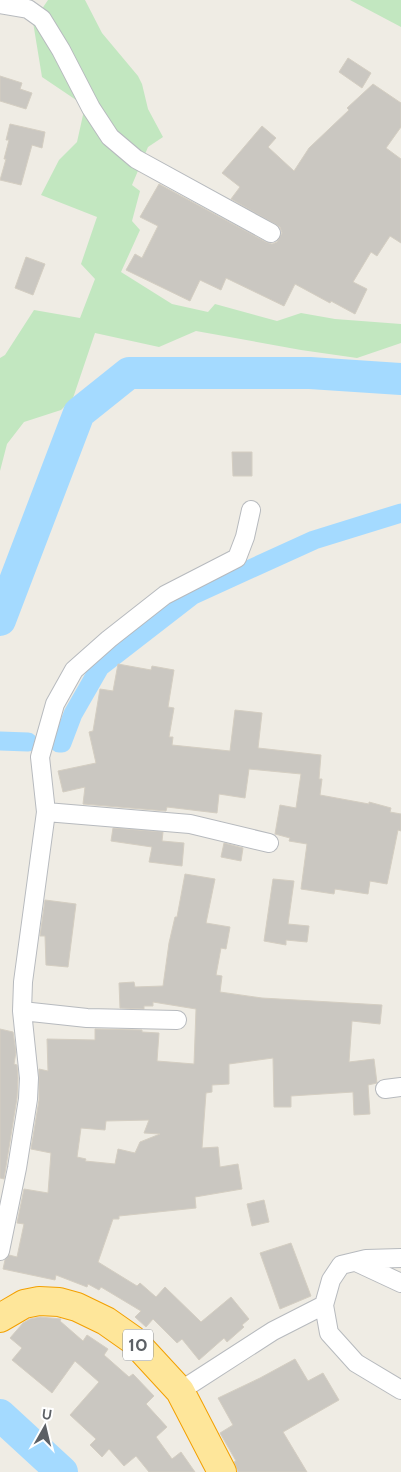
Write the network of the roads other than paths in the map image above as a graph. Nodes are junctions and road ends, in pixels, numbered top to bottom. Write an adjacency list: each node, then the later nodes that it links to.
1 (0, 4): 2 (street)
2 (271, 233)
3 (251, 510): 4 (street)
4 (46, 812): 5 (street); 6 (street)
5 (269, 843)
6 (22, 1011): 7 (street); 8 (street)
7 (177, 1020)
8 (0, 1251)
9 (401, 1258): 10 (street)
10 (356, 1262): 11 (street); 12 (street)
11 (401, 1283)
12 (324, 1305): 14 (street); 15 (street)
13 (0, 1318): 15 (highway, 10)
14 (401, 1390)
15 (180, 1391): 16 (highway, 10)
16 (222, 1472)

